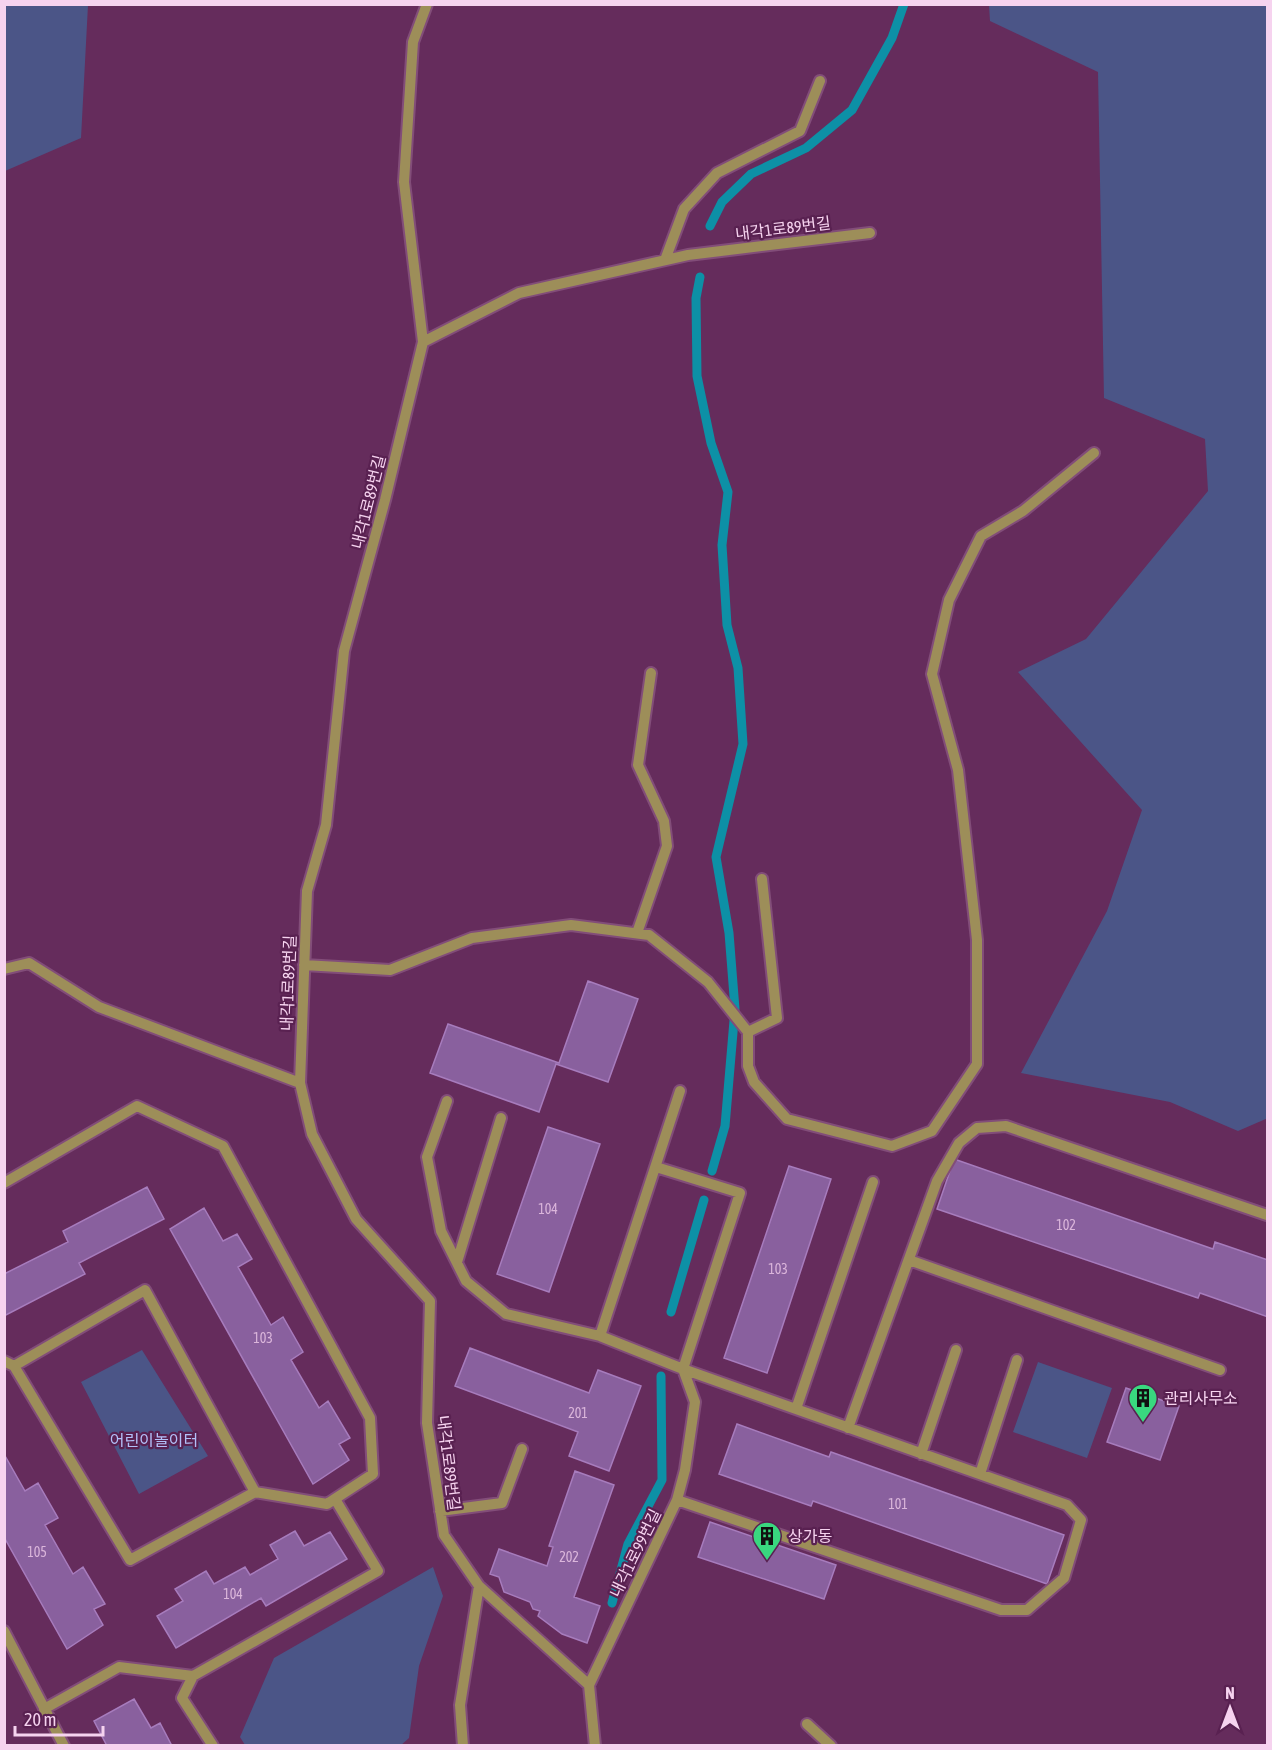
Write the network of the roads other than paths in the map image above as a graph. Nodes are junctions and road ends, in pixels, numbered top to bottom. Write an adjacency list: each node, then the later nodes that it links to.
1 (427, 4): 5 (street, 내각1로89번길)
2 (820, 81): 4 (street)
3 (870, 233): 4 (street, 내각1로89번길)
4 (665, 260): 5 (street, 내각1로89번길)
5 (423, 342): 10 (street, 내각1로89번길)
6 (1094, 453): 12 (street)
7 (651, 673): 9 (street)
8 (762, 879): 12 (street)
9 (637, 933): 10 (street); 12 (street)
10 (304, 965): 13 (street, 내각1로89번길)
11 (4, 969): 13 (street)
12 (748, 1032)
13 (300, 1083): 37 (street, 내각1로89번길)
14 (680, 1091): 17 (street)
15 (447, 1101): 22 (street)
16 (501, 1118): 22 (street)
17 (656, 1167): 23 (street); 27 (street)
18 (873, 1182): 29 (street)
19 (4, 1183): 35 (street)
20 (1267, 1215): 21 (street)
21 (909, 1260): 28 (street); 30 (street)
22 (457, 1262): 23 (street)
23 (600, 1336): 27 (street)
24 (956, 1350): 32 (street)
25 (1017, 1360): 33 (street)
26 (9, 1363): 34 (street); 34 (street)
27 (683, 1369): 29 (street); 36 (street, 내각1로99번길)
28 (1220, 1370)
29 (796, 1409): 30 (street)
30 (848, 1428): 32 (street)
31 (522, 1449): 37 (street)
32 (921, 1454): 33 (street)
33 (980, 1474): 36 (street)
34 (255, 1492): 35 (street)
35 (335, 1499): 40 (street)
36 (677, 1500): 41 (street, 내각1로99번길)
37 (440, 1511): 38 (street, 내각1로89번길)
38 (479, 1586): 41 (street, 내각1로89번길); 46 (street)
39 (4, 1631): 42 (street)
40 (193, 1676): 42 (street); 45 (street)
41 (589, 1685): 47 (street)
42 (44, 1709): 44 (street)
43 (807, 1724): 48 (street)
44 (64, 1746)
45 (213, 1746)
46 (463, 1746)
47 (595, 1746)
48 (831, 1746)

